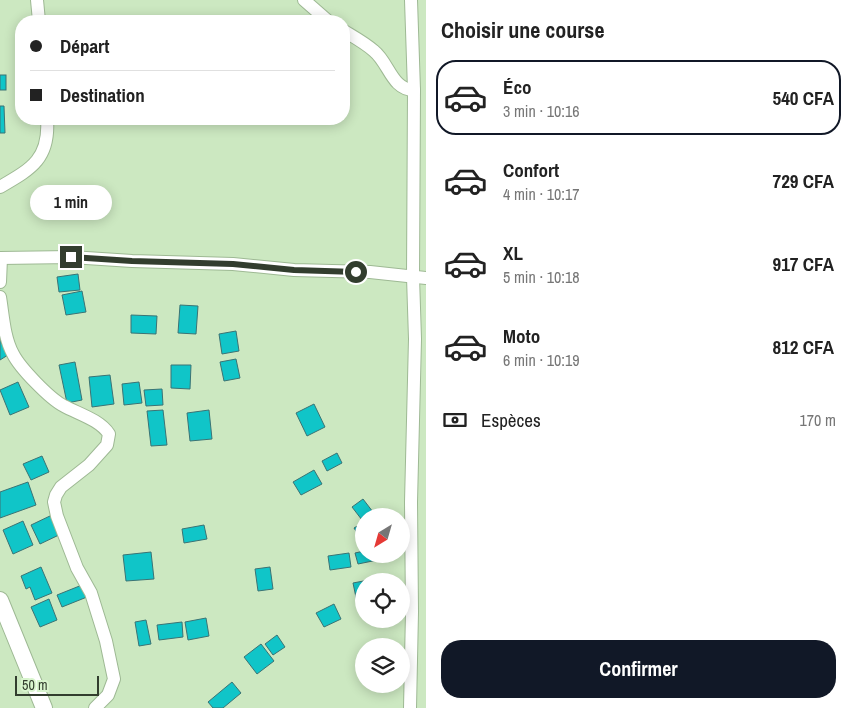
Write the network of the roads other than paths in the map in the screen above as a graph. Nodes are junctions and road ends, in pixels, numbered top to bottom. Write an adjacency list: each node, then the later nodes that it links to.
1 (37, 0): 4 (street)
2 (304, 0): 5 (street)
3 (411, 0): 6 (street)
4 (38, 15)
5 (321, 15)
6 (420, 32): 8 (street)
7 (350, 36): 8 (street)
8 (414, 90): 12 (street)
9 (47, 125): 10 (street)
10 (0, 187)
11 (426, 205): 12 (street)
12 (414, 211): 14 (street)
13 (1, 258): 14 (street); 16 (street)
14 (413, 277): 15 (street); 21 (street)
15 (426, 278)
16 (0, 282)
17 (0, 297): 20 (street)
18 (0, 600): 19 (street)
19 (44, 708)
20 (95, 708)
21 (410, 708)

